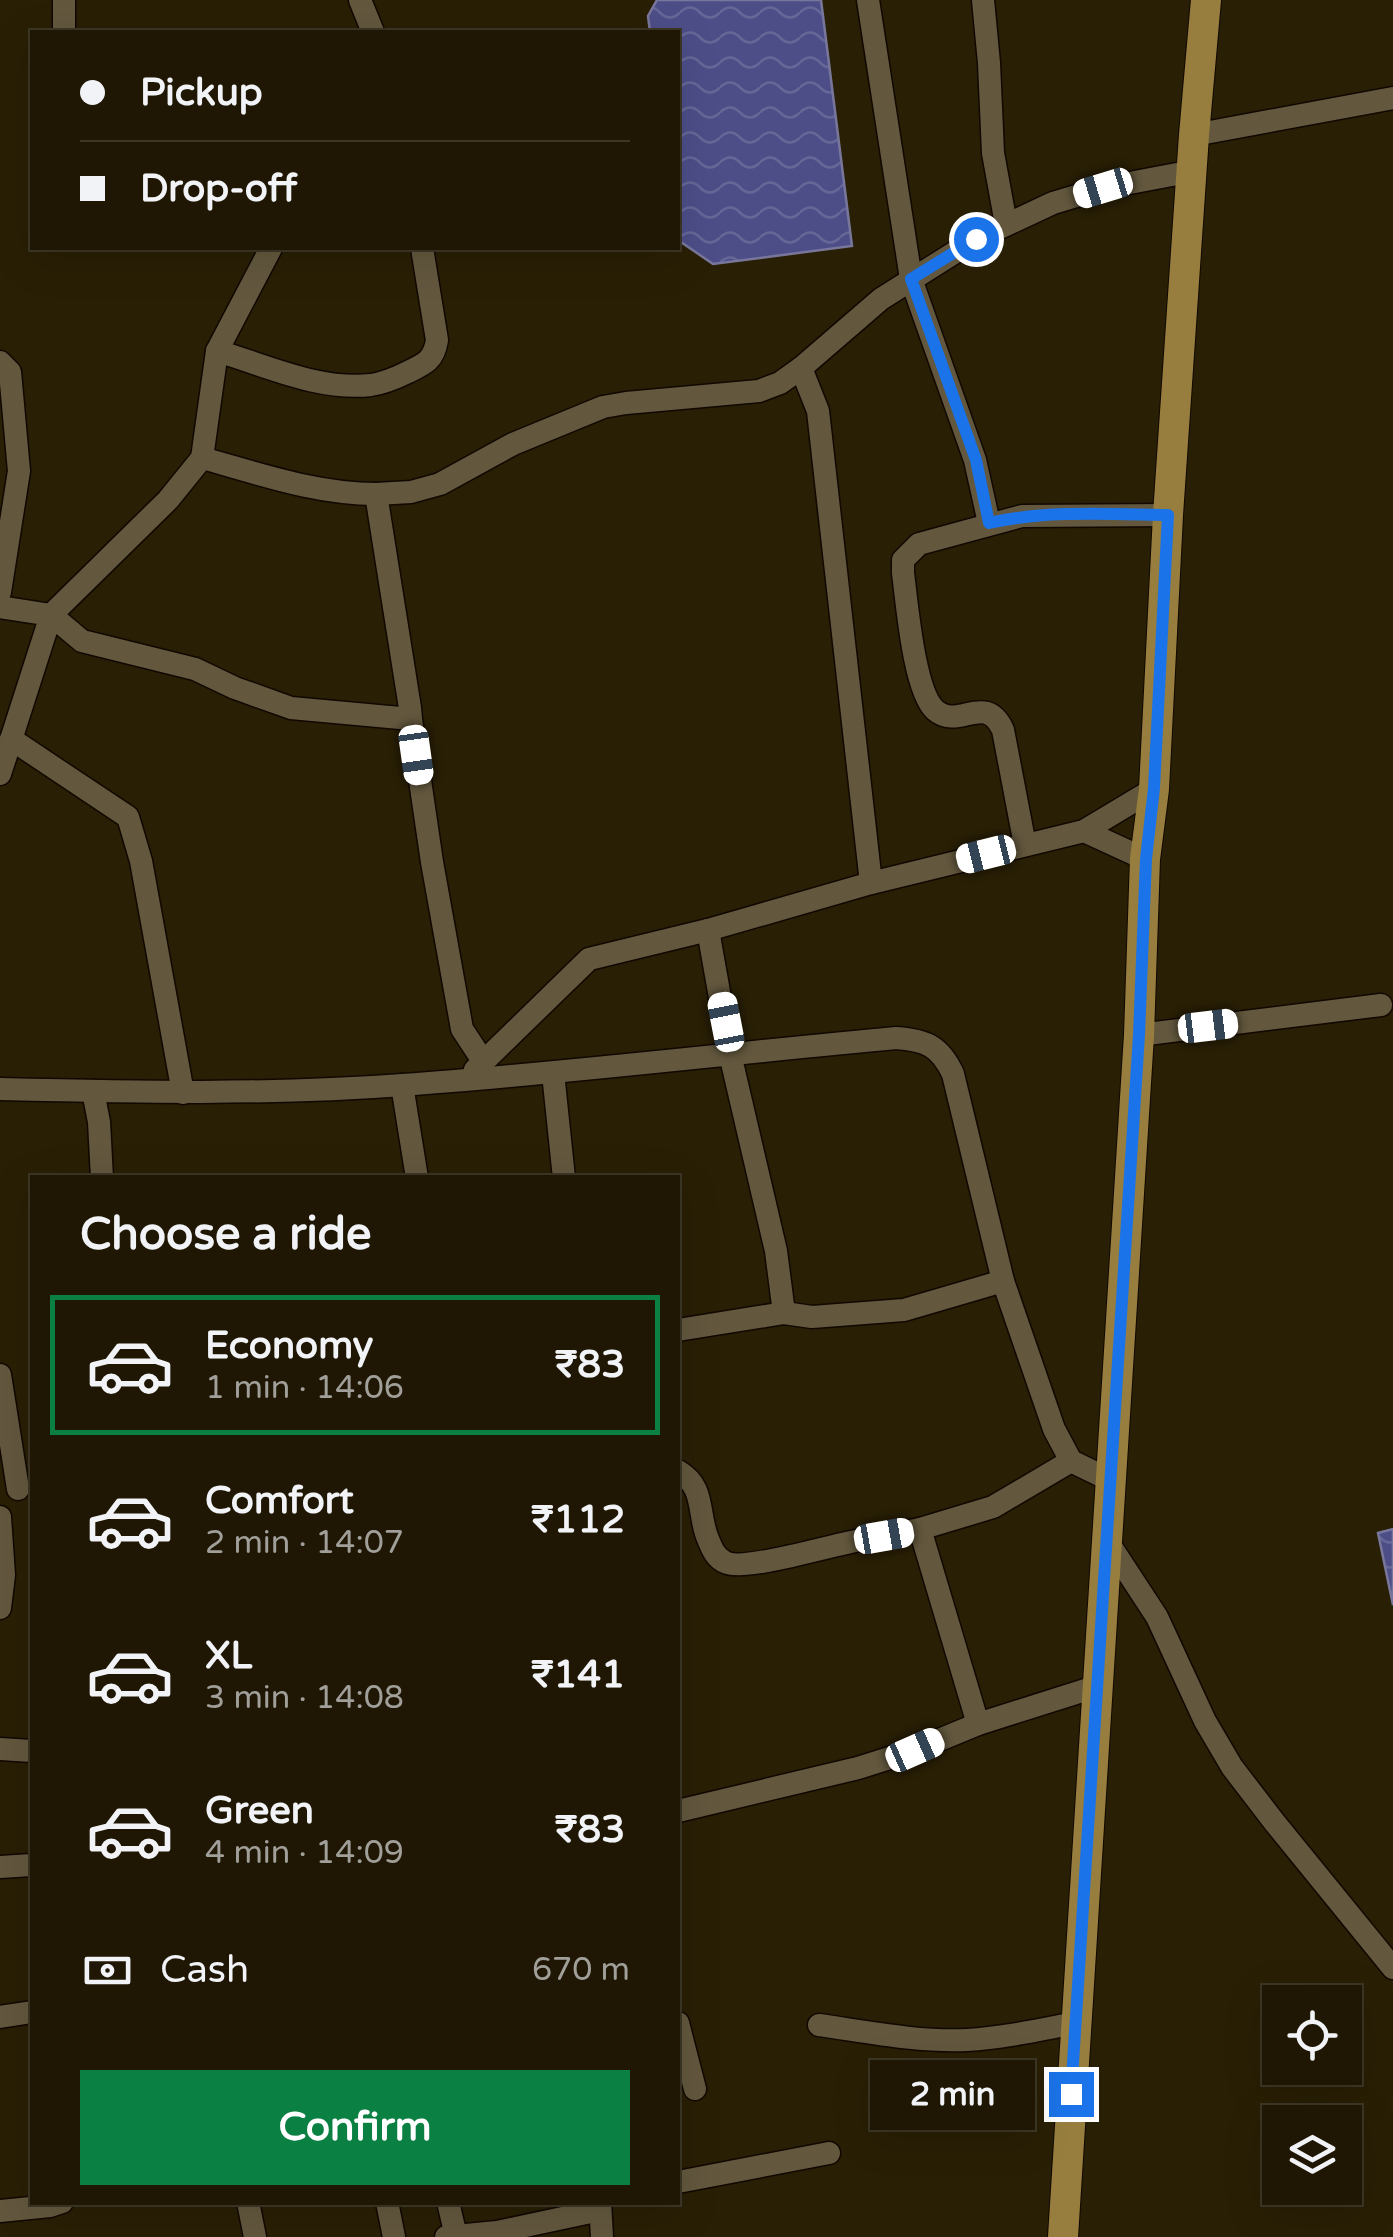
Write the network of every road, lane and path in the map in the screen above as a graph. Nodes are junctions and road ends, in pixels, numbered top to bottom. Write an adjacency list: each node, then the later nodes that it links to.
1 (64, 0): 6 (street)
2 (360, 0): 7 (street)
3 (868, 0): 14 (street)
4 (983, 0): 11 (street)
5 (1206, 0): 9 (main road)
6 (64, 30)
7 (372, 30)
8 (1393, 98): 9 (street)
9 (1194, 135): 10 (main road)
10 (1193, 171): 11 (street); 20 (main road)
11 (1006, 224): 14 (street)
12 (270, 250): 15 (street)
13 (422, 250): 15 (street)
14 (911, 279): 17 (street); 21 (street)
15 (217, 351): 18 (street)
16 (0, 362): 22 (street)
17 (801, 368): 19 (street); 32 (street)
18 (202, 458): 19 (street); 24 (street)
19 (376, 494): 25 (street)
20 (1168, 515): 21 (street); 28 (main road)
21 (989, 523): 30 (street)
22 (0, 592)
23 (0, 607): 24 (street)
24 (51, 615): 25 (street); 26 (street)
25 (411, 719): 37 (street)
26 (12, 740): 27 (street); 43 (street)
27 (0, 774)
28 (1154, 788): 29 (street); 31 (main road)
29 (1084, 830): 30 (street); 31 (street)
30 (1025, 845): 32 (street)
31 (1146, 859): 35 (main road)
32 (871, 884): 33 (street)
33 (708, 930): 36 (street); 37 (street)
34 (1382, 1005): 35 (street)
35 (1139, 1035): 53 (main road)
36 (730, 1054): 38 (street); 47 (street); 48 (street)
37 (483, 1061): 39 (street)
38 (552, 1073): 39 (street); 46 (street)
39 (466, 1079): 40 (street)
40 (402, 1086): 43 (street); 45 (street)
41 (0, 1089): 42 (street)
42 (92, 1091): 43 (street); 44 (street)
43 (183, 1093)
44 (102, 1175)
45 (417, 1175)
46 (564, 1175)
47 (1003, 1281): 48 (street); 51 (street)
48 (784, 1313): 49 (street)
49 (680, 1330)
50 (0, 1374): 54 (street)
51 (1071, 1461): 53 (street); 56 (street)
52 (680, 1472): 56 (street)
53 (1110, 1480): 57 (main road)
54 (17, 1490)
55 (0, 1516): 58 (street)
56 (920, 1529): 60 (street)
57 (1106, 1538): 59 (main road); 66 (street)
58 (0, 1608)
59 (1098, 1686): 60 (street); 69 (main road)
60 (978, 1724): 63 (street)
61 (0, 1749): 62 (street)
62 (30, 1751)
63 (680, 1811)
64 (30, 1865): 65 (street)
65 (0, 1867)
66 (1393, 1968)
67 (30, 2012): 68 (street)
68 (0, 2017)
69 (1075, 2022): 70 (street); 86 (main road)
70 (819, 2025)
71 (680, 2031): 72 (street)
72 (695, 2090)
73 (829, 2153): 74 (street)
74 (680, 2182)
75 (53, 2205): 80 (street)
76 (249, 2205): 82 (street)
77 (387, 2205): 83 (street)
78 (449, 2205): 81 (street)
79 (600, 2206): 81 (street); 85 (street)
80 (0, 2211)
81 (456, 2236): 84 (street)
82 (255, 2237)
83 (394, 2237)
84 (446, 2237)
85 (602, 2237)
86 (1063, 2237)

